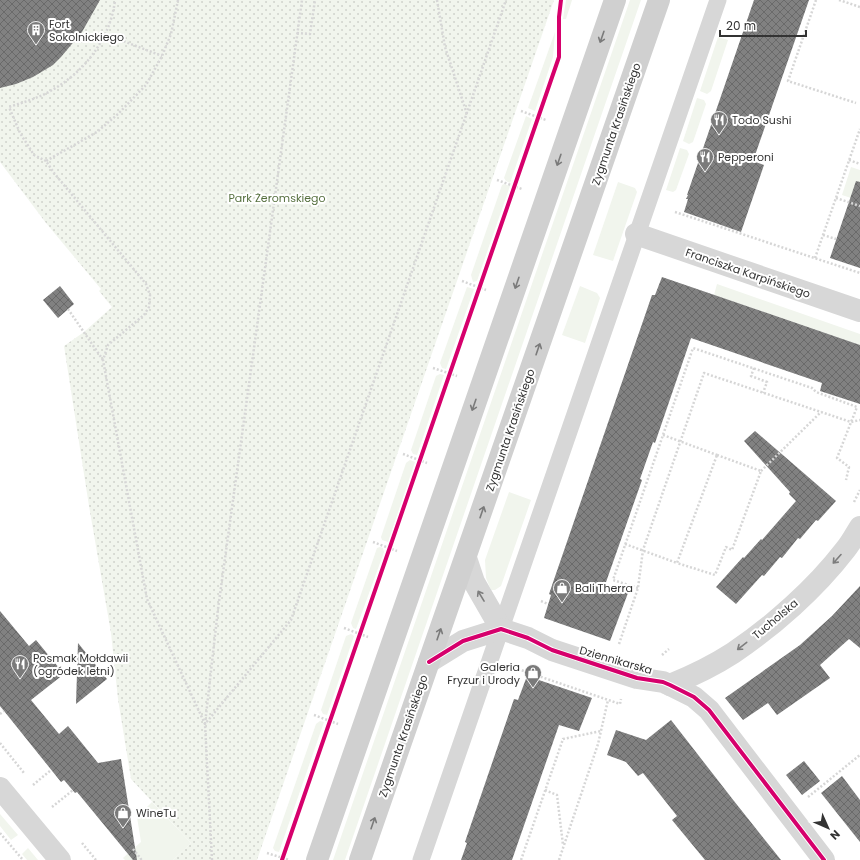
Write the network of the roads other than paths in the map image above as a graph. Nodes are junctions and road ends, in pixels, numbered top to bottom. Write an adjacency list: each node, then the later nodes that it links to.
1 (615, 0): 13 (main road, one-way to 13)
2 (659, 0): 7 (main road, Zygmunta Krasińskiego, one-way to 2)
3 (718, 0): 4 (lane)
4 (636, 234): 5 (street, Franciszka Karpińskiego); 8 (lane)
5 (860, 311)
6 (860, 527): 10 (street, Tucholska, one-way to 10)
7 (466, 558): 8 (street, one-way to 7); 9 (main road, Zygmunta Krasińskiego, one-way to 7)
8 (501, 629): 9 (street); 10 (street, Dziennikarska); 15 (lane)
9 (429, 662): 14 (main road, Zygmunta Krasińskiego, one-way to 9)
10 (670, 685): 16 (street, Dziennikarska)
11 (0, 788): 12 (street)
12 (60, 860)
13 (317, 860)
14 (360, 860)
15 (421, 860)
16 (824, 860)

